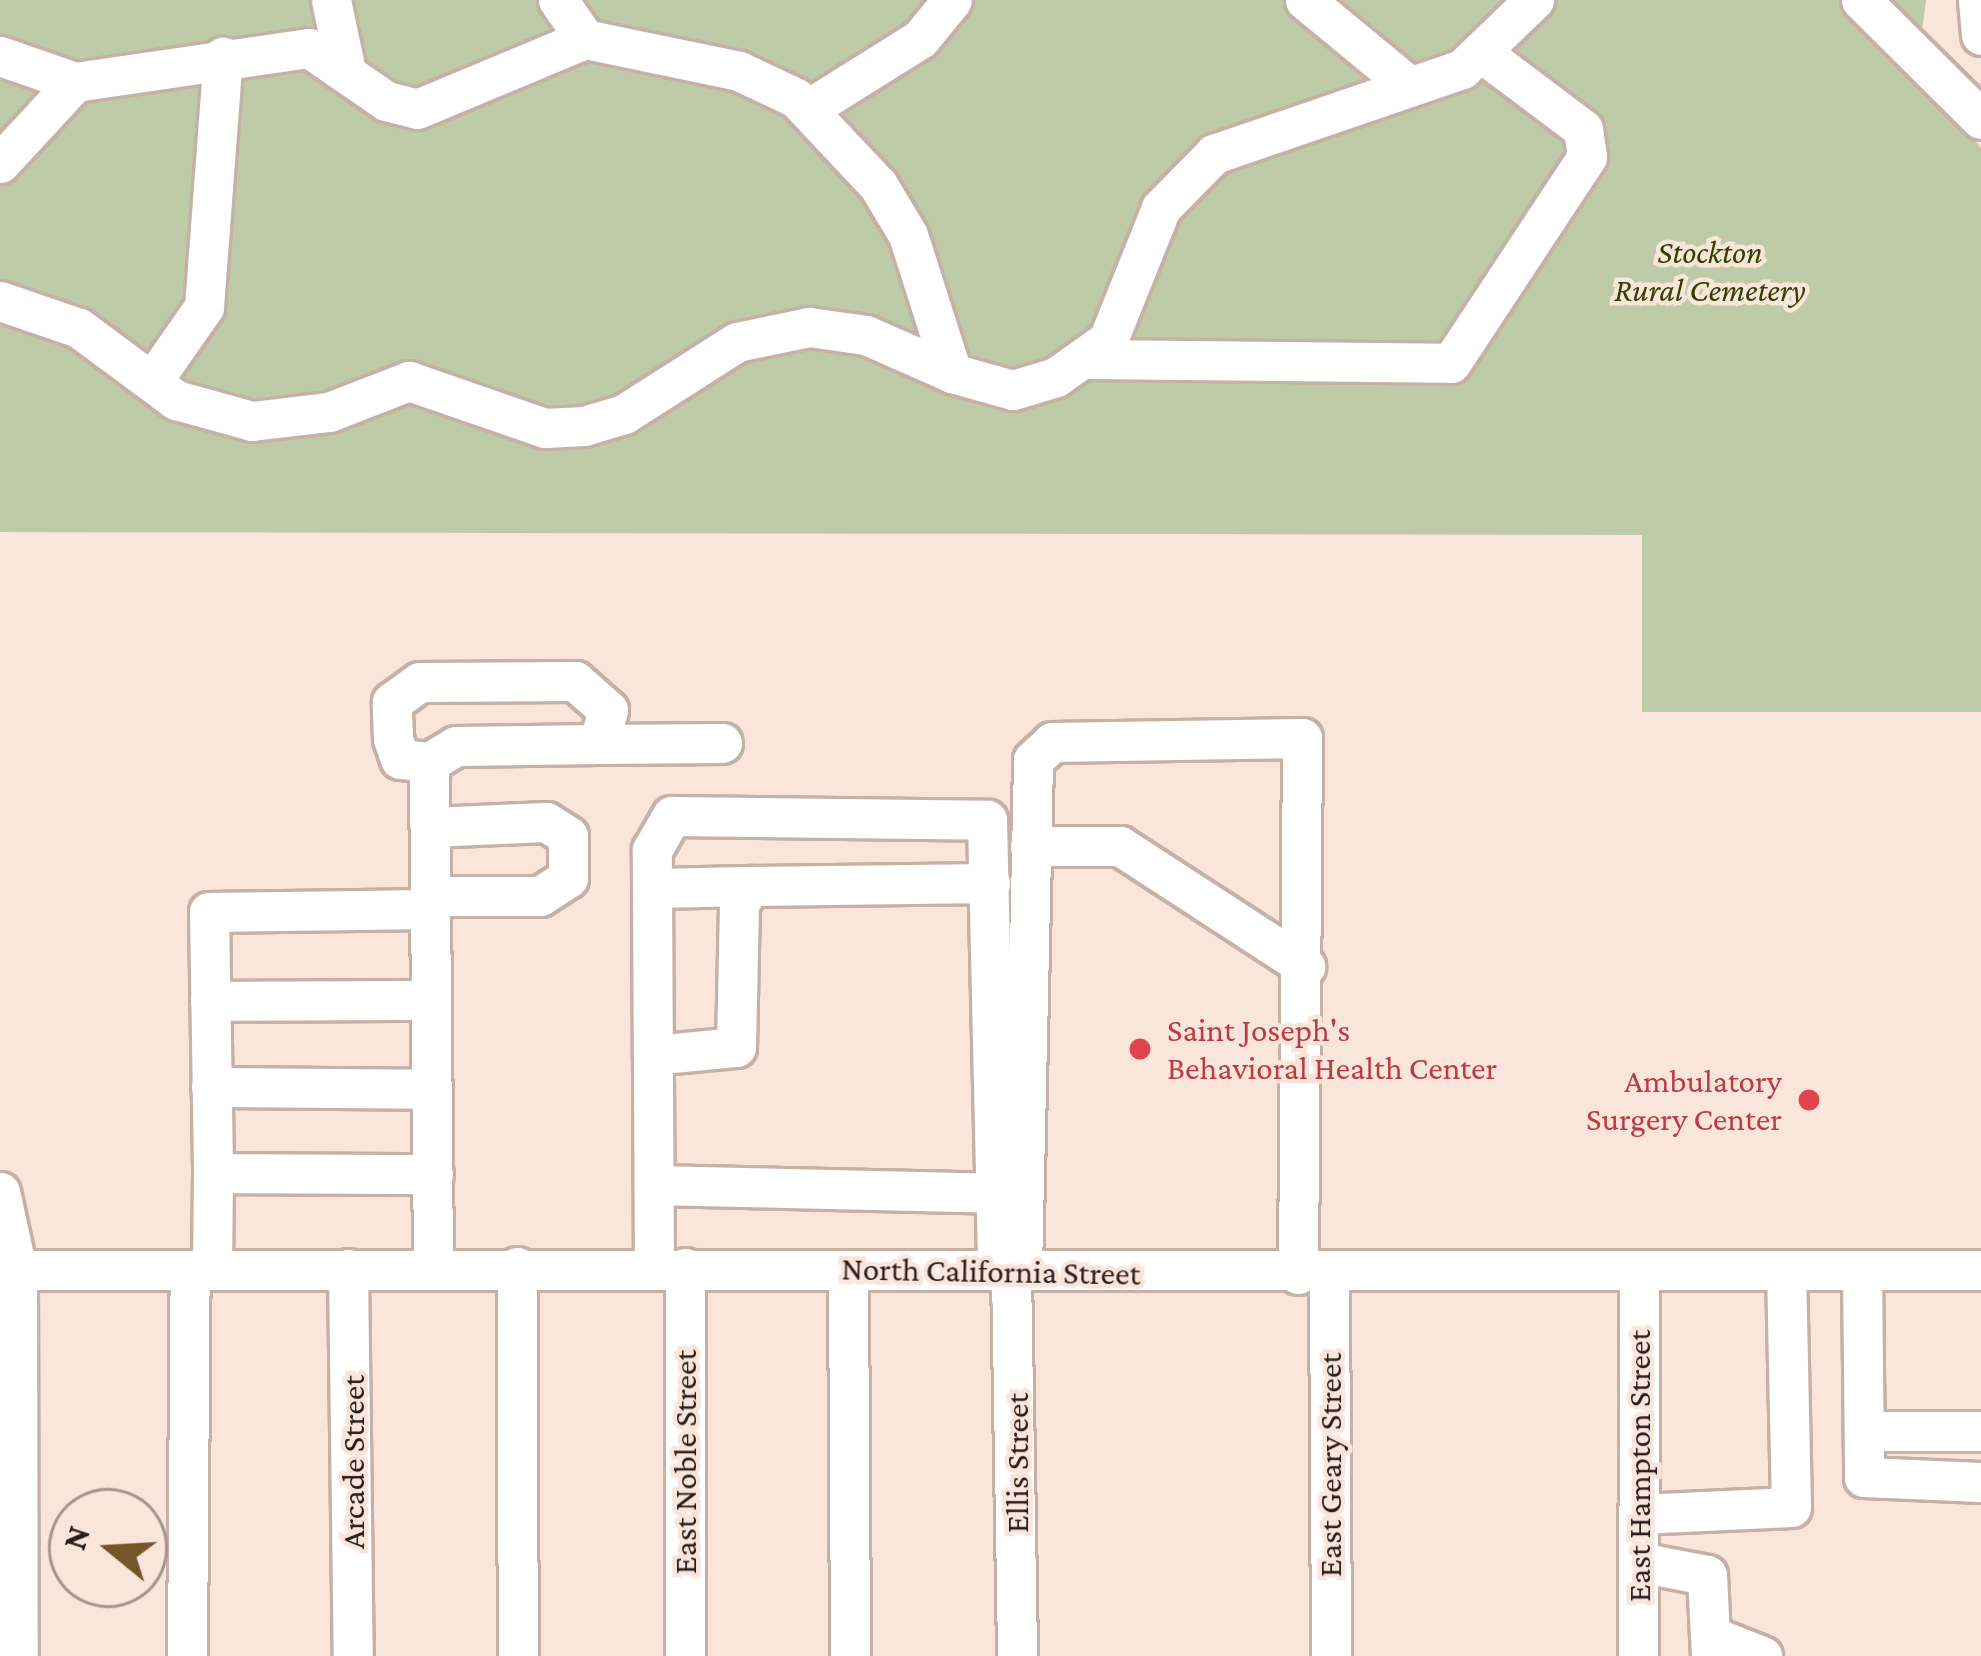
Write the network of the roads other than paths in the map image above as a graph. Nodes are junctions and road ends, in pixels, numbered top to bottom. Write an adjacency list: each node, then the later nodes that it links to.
1 (331, 0): 13 (street)
2 (558, 0): 9 (street)
3 (952, 0): 16 (street)
4 (1305, 0): 15 (street)
5 (1534, 0): 10 (street)
6 (1861, 0): 17 (street)
7 (1978, 0): 8 (street)
8 (1981, 35)
9 (585, 39): 13 (street); 16 (street)
10 (1483, 54): 15 (street); 20 (street)
11 (0, 56): 14 (street)
12 (223, 56): 13 (street); 14 (street); 22 (street)
13 (346, 71)
14 (75, 82): 18 (street)
15 (1408, 86): 20 (street)
16 (808, 109): 21 (street)
17 (1981, 119)
18 (0, 164)
19 (0, 301): 22 (street)
20 (1086, 359): 21 (street)
21 (952, 373): 22 (street)
22 (153, 380)
23 (722, 743): 24 (street)
24 (598, 744): 25 (street); 25 (street)
25 (430, 762): 26 (street)
26 (430, 827): 31 (street); 31 (street)
27 (1030, 846): 32 (street); 32 (street, East Geary Street); 50 (street)
28 (990, 883): 29 (street); 30 (street, East Noble Street); 42 (street, East Noble Street)
29 (751, 886): 30 (street); 35 (street)
30 (652, 888): 35 (street, East Noble Street)
31 (430, 903): 33 (street); 34 (street)
32 (1305, 966): 54 (street, East Geary Street)
33 (431, 1000): 34 (street); 37 (street)
34 (210, 1001): 36 (street)
35 (653, 1055): 40 (street, East Noble Street)
36 (211, 1087): 37 (street); 38 (street)
37 (432, 1089): 39 (street)
38 (213, 1173): 39 (street); 48 (street)
39 (433, 1174): 43 (street)
40 (653, 1185): 42 (street); 45 (street, East Noble Street)
41 (0, 1192): 47 (street)
42 (995, 1193): 50 (street, East Noble Street)
43 (433, 1267): 44 (street, North California Street); 46 (street, North California Street)
44 (517, 1268): 45 (street, North California Street); 65 (street)
45 (670, 1268): 49 (street, North California Street); 66 (street, East Noble Street)
46 (348, 1269): 48 (street, North California Street); 64 (street, Arcade Street)
47 (8, 1270): 48 (street, North California Street); 62 (street)
48 (201, 1270): 63 (street)
49 (848, 1270): 50 (street, North California Street); 67 (street)
50 (1009, 1270): 54 (street, North California Street); 68 (street, Ellis Street)
51 (1981, 1270): 52 (street, North California Street)
52 (1862, 1272): 53 (street, North California Street); 56 (street)
53 (1786, 1273): 55 (street, North California Street); 59 (street)
54 (1313, 1275): 55 (street, North California Street); 69 (street, East Geary Street)
55 (1639, 1276): 59 (street, East Hampton Street)
56 (1864, 1431): 57 (street); 58 (street)
57 (1981, 1431)
58 (1981, 1482)
59 (1639, 1514): 60 (street, East Hampton Street)
60 (1639, 1562): 61 (street); 70 (street, East Hampton Street)
61 (1711, 1646): 71 (street)
62 (18, 1656)
63 (187, 1656)
64 (353, 1656)
65 (518, 1656)
66 (685, 1656)
67 (850, 1656)
68 (1017, 1656)
69 (1331, 1656)
70 (1638, 1656)
71 (1762, 1656)

